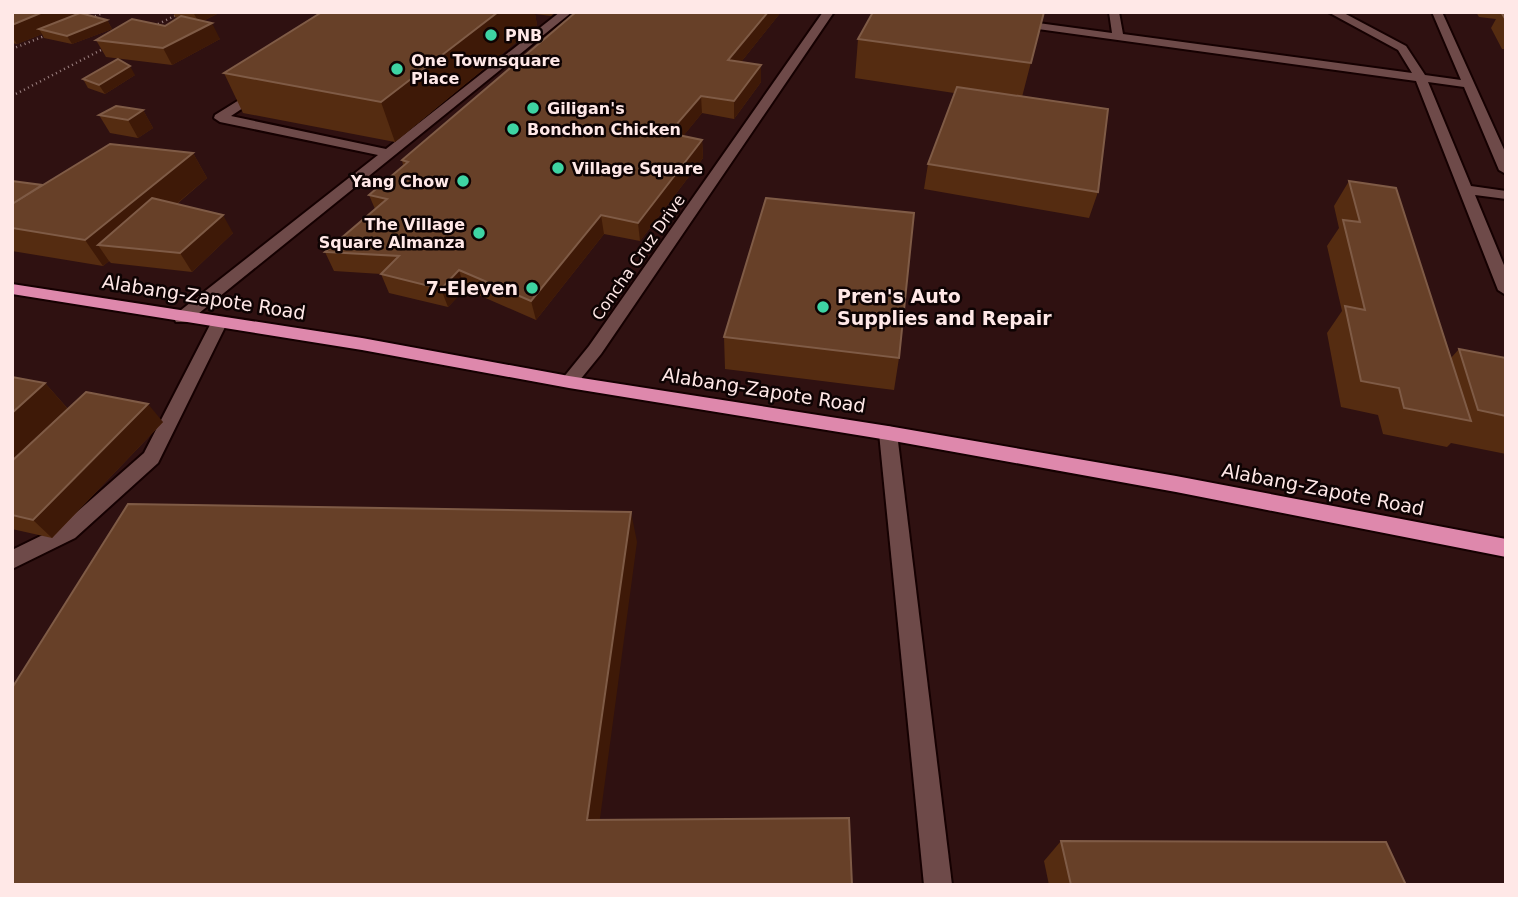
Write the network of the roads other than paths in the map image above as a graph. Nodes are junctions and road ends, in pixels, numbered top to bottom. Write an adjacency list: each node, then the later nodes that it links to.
1 (567, 12): 11 (street)
2 (830, 12): 19 (street, Concha Cruz Drive)
3 (1114, 12): 7 (street)
4 (1333, 12): 8 (street)
5 (1437, 12): 10 (street)
6 (1000, 21): 7 (street)
7 (1118, 37): 8 (street)
8 (1420, 78): 10 (street); 13 (street)
9 (277, 80): 11 (street)
10 (1466, 84): 12 (street)
11 (387, 153): 17 (street)
12 (1506, 170)
13 (1465, 189): 14 (lane); 16 (lane)
14 (1506, 195)
15 (12, 289): 17 (highway, Alabang-Zapote Road)
16 (1506, 290)
17 (182, 318): 18 (highway, Alabang-Zapote Road)
18 (219, 323): 19 (highway, Alabang-Zapote Road); 22 (lane)
19 (569, 382): 20 (highway, Alabang-Zapote Road)
20 (888, 433): 21 (highway, Alabang-Zapote Road); 23 (street)
21 (1506, 548)
22 (12, 560)
23 (938, 885)

